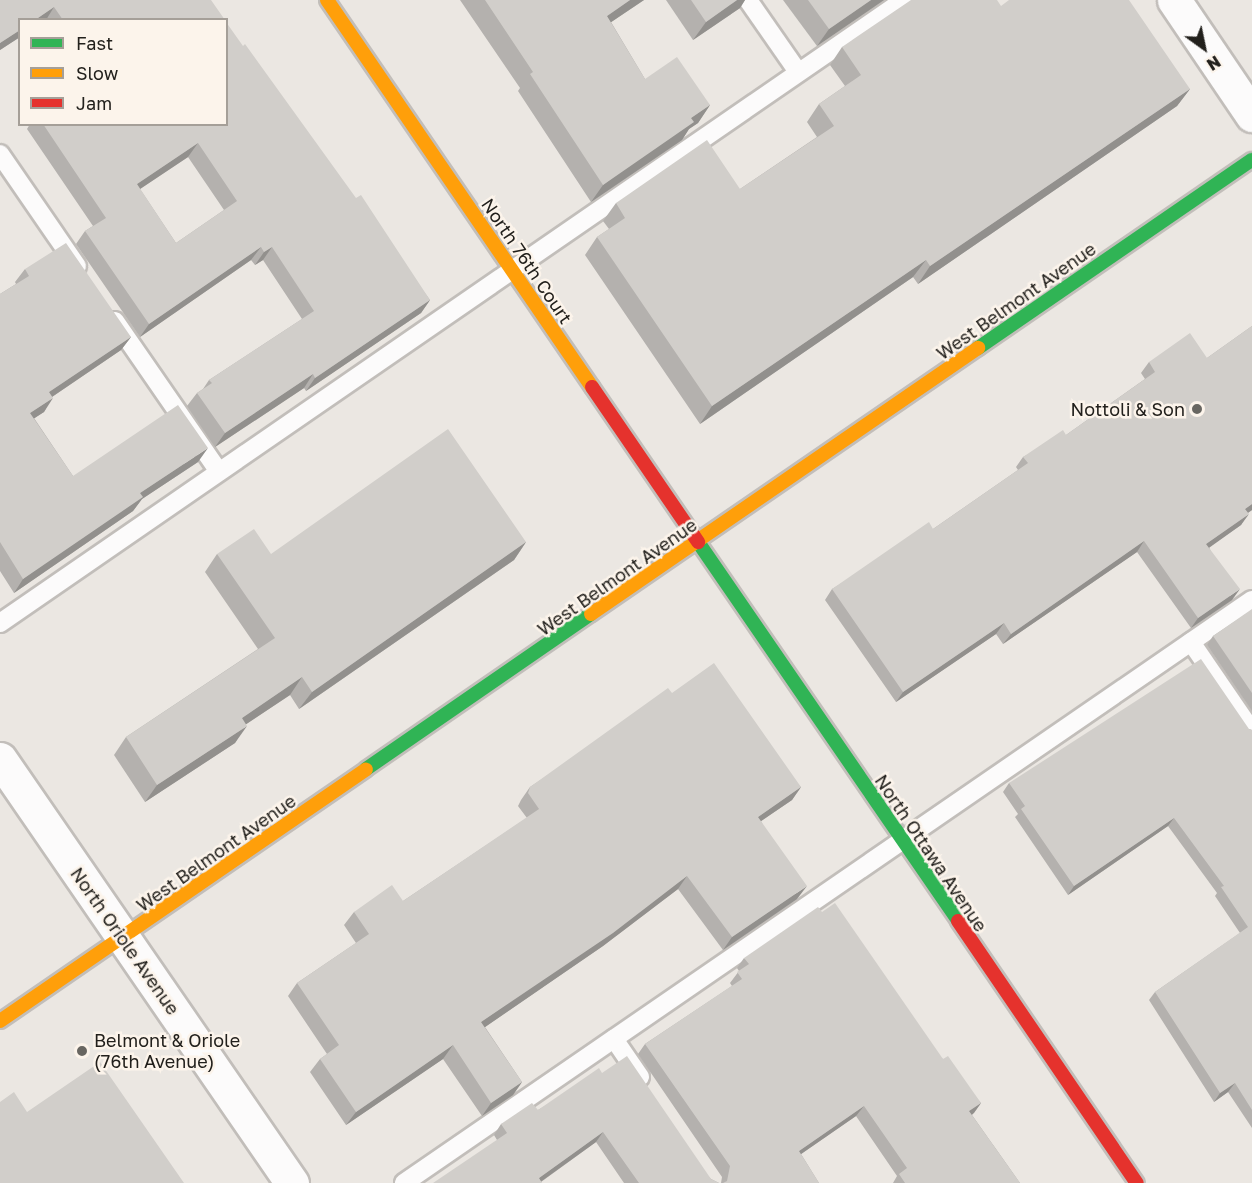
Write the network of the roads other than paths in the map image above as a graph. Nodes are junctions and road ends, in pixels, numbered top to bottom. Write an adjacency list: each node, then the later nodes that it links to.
1 (327, 0): 9 (main road, North 76th Court)
2 (748, 0): 5 (lane)
3 (904, 0): 5 (lane)
4 (1174, 0): 6 (street)
5 (798, 72): 9 (lane)
6 (1252, 115)
7 (0, 154): 10 (lane)
8 (1252, 160): 13 (main road, West Belmont Avenue)
9 (512, 270): 12 (lane); 13 (main road, North 76th Court)
10 (86, 279)
11 (106, 308): 12 (lane)
12 (219, 472): 15 (lane)
13 (698, 542): 19 (main road, North Ottawa Avenue); 20 (main road, West Belmont Avenue)
14 (1252, 600): 16 (lane)
15 (0, 623)
16 (1191, 642): 17 (lane); 19 (lane)
17 (1252, 731)
18 (0, 759): 20 (street, North Oriole Avenue)
19 (901, 841): 22 (lane); 26 (main road, North Ottawa Avenue)
20 (123, 939): 21 (main road, West Belmont Avenue); 24 (street, North Oriole Avenue)
21 (0, 1021)
22 (614, 1039): 23 (lane); 25 (lane)
23 (654, 1096)
24 (292, 1183)
25 (404, 1183)
26 (1137, 1183)

